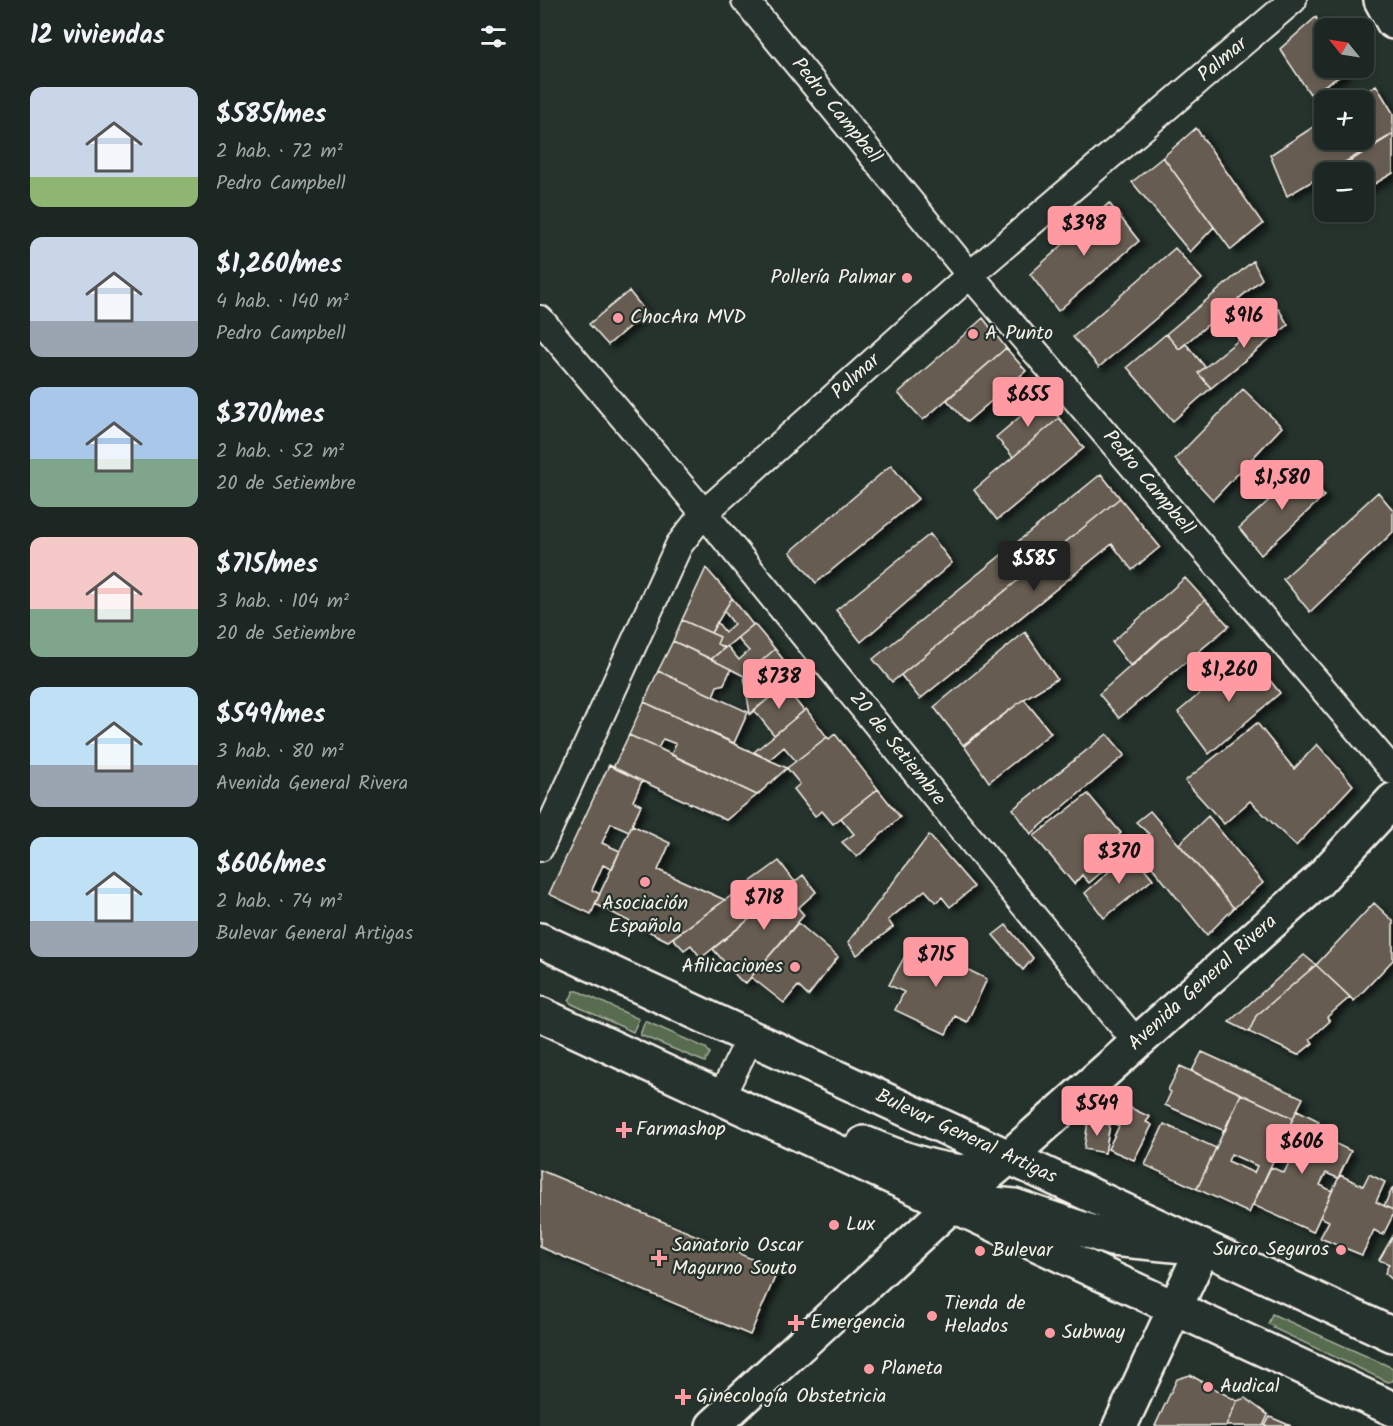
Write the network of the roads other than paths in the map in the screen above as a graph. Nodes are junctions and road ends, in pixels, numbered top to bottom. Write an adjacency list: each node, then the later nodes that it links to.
1 (745, 0): 5 (street, Pedro Campbell)
2 (1293, 0): 5 (street, Palmar)
3 (1381, 0): 4 (main road)
4 (1393, 22)
5 (970, 275): 7 (street, Palmar); 8 (street, Pedro Campbell)
6 (540, 319): 7 (street, 20 de Setiembre)
7 (704, 513): 10 (street, Palmar); 14 (street, 20 de Setiembre)
8 (1393, 771)
9 (1393, 800): 14 (main road, Avenida General Rivera)
10 (540, 848)
11 (540, 940): 13 (main road, Bulevar General Artigas)
12 (540, 1014): 15 (main road)
13 (750, 1038): 15 (street); 16 (main road, Bulevar General Artigas)
14 (1136, 1042): 16 (main road, Avenida General Rivera)
15 (729, 1101): 16 (main road); 17 (main road)
16 (1009, 1157): 17 (main road, Avenida General Rivera); 18 (main road, Bulevar General Artigas)
17 (952, 1204): 18 (main road); 19 (main road); 22 (main road, Avenida General Rivera)
18 (1203, 1248): 19 (main road); 20 (main road, Bulevar General Artigas)
19 (1175, 1307): 21 (main road); 23 (main road)
20 (1393, 1335)
21 (1393, 1409)
22 (712, 1426)
23 (1120, 1426)

